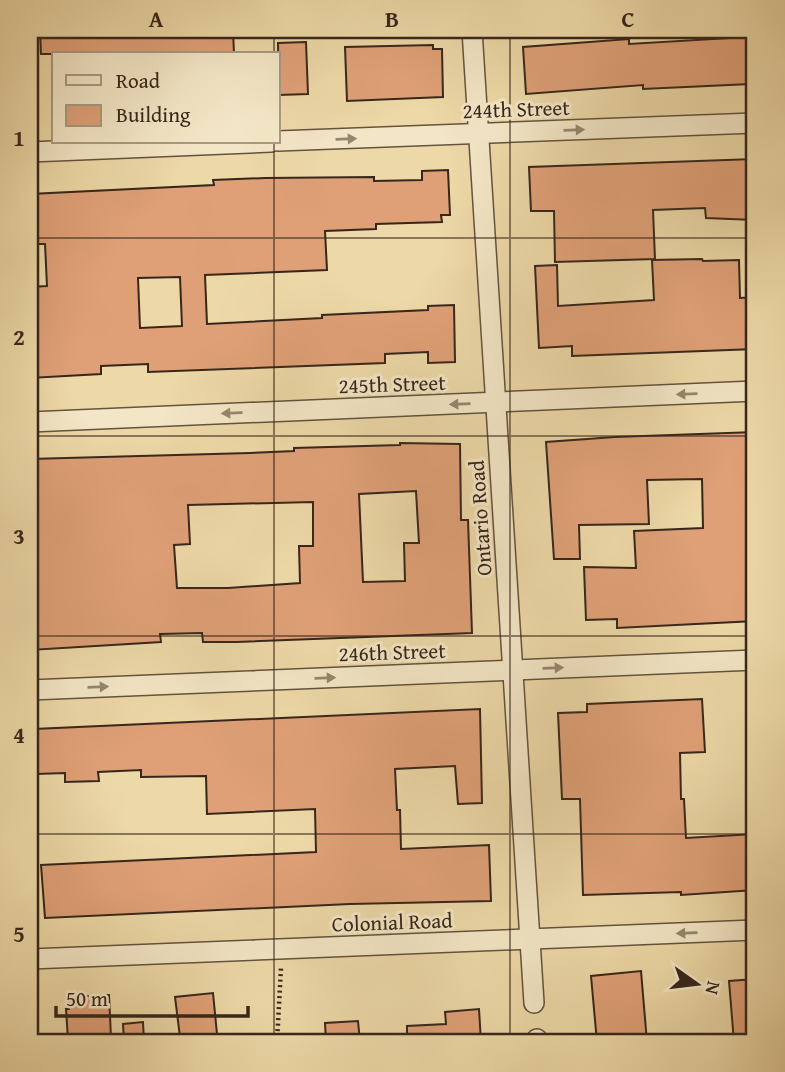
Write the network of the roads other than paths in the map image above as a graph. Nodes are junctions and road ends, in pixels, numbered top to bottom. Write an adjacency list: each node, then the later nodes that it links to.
1 (472, 30): 3 (street, Ontario Road)
2 (755, 123): 3 (street, 244th Street, one-way to 2)
3 (479, 133): 4 (street, 244th Street, one-way to 3); 8 (street, Ontario Road)
4 (280, 141)
5 (223, 144): 6 (street)
6 (30, 152)
7 (755, 391): 8 (street, 245th Street, one-way to 8)
8 (496, 403): 9 (street, 245th Street, one-way to 9); 11 (street, Ontario Road)
9 (30, 422)
10 (755, 660): 11 (street, 246th Street, one-way to 10)
11 (513, 670): 12 (street, 246th Street, one-way to 11); 14 (street, Ontario Road)
12 (30, 690)
13 (755, 930): 14 (street, Colonial Road, one-way to 14)
14 (530, 939): 15 (street, Colonial Road); 16 (street, Ontario Road)
15 (30, 959)
16 (534, 1003)

